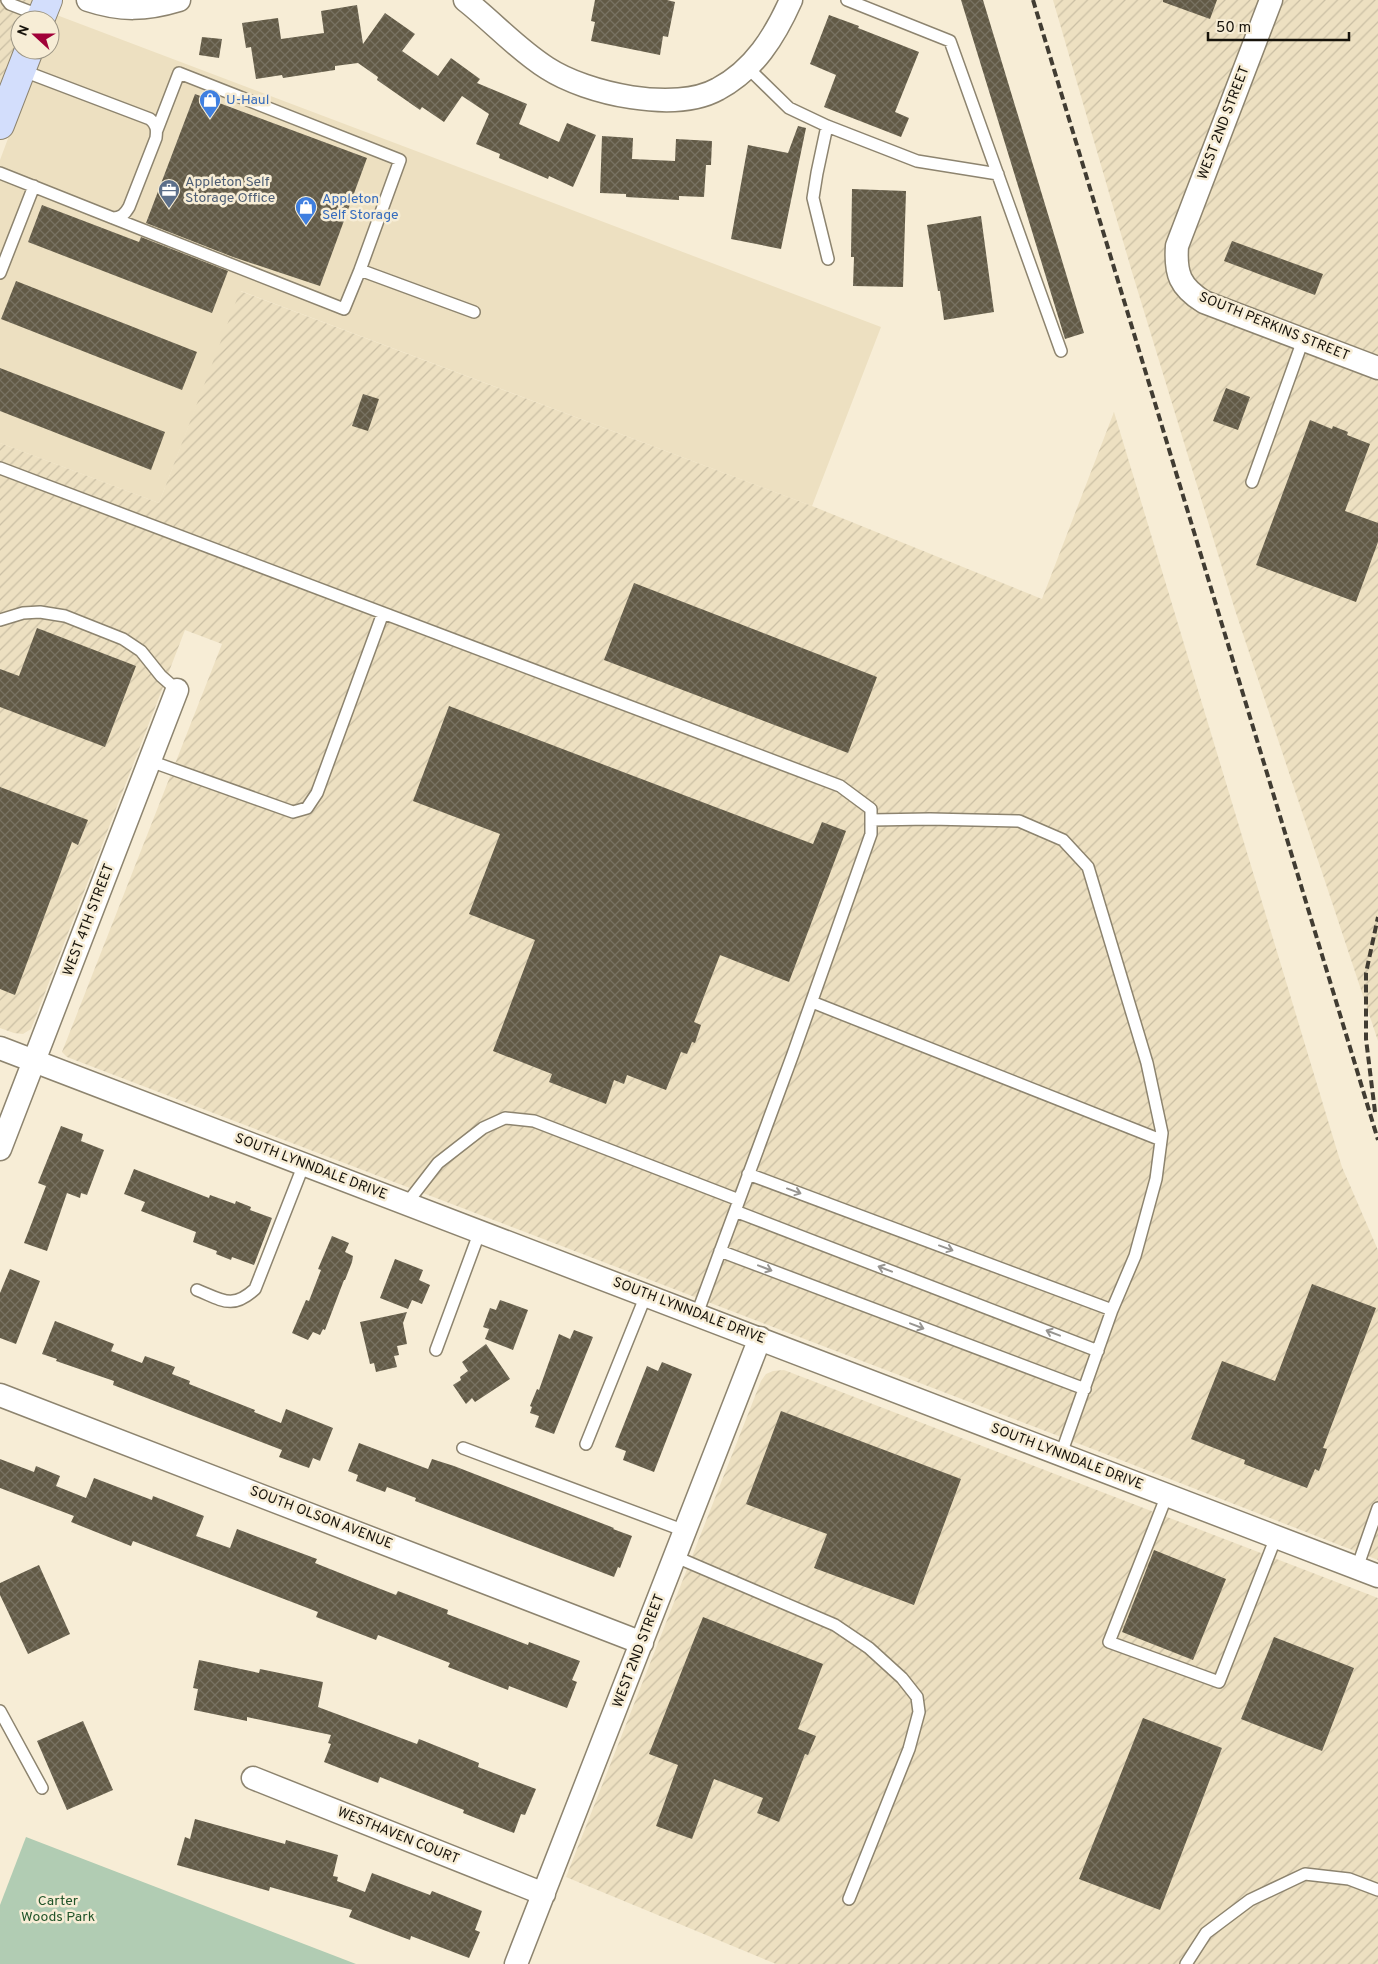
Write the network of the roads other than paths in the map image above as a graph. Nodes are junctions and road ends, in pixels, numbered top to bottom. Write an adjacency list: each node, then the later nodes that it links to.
1 (7, 0): 8 (lane)
2 (88, 0): 3 (street)
3 (179, 0)
4 (465, 0): 10 (street)
5 (792, 0): 10 (street)
6 (847, 0): 15 (lane)
7 (1271, 0): 18 (street, WEST 2ND STREET)
8 (35, 10)
9 (25, 60): 11 (street); 13 (lane)
10 (747, 67): 12 (lane)
11 (0, 126)
12 (828, 126): 15 (lane); 19 (lane)
13 (157, 130): 17 (lane); 20 (lane)
14 (0, 173): 16 (lane)
15 (998, 174): 24 (lane)
16 (34, 186): 17 (lane); 21 (lane)
17 (113, 218): 20 (lane)
18 (1177, 246): 23 (street, SOUTH PERKINS STREET)
19 (828, 259)
20 (360, 270): 22 (lane)
21 (0, 274)
22 (474, 312)
23 (1303, 340): 25 (street, SOUTH PERKINS STREET); 27 (lane)
24 (1061, 351)
25 (1378, 368)
26 (0, 468): 28 (lane)
27 (1252, 482)
28 (383, 613): 31 (lane); 32 (lane)
29 (0, 620): 30 (lane)
30 (177, 690): 31 (street, WEST 4TH STREET)
31 (150, 761): 35 (street, WEST 4TH STREET)
32 (871, 820): 33 (lane); 36 (lane)
33 (812, 1002): 36 (lane); 39 (lane)
34 (0, 1048): 35 (street, SOUTH LYNNDALE DRIVE)
35 (34, 1061): 37 (street, WEST 4TH STREET); 38 (street, SOUTH LYNNDALE DRIVE)
36 (1161, 1140): 47 (lane)
37 (0, 1149)
38 (304, 1164): 41 (street, SOUTH LYNNDALE DRIVE); 45 (lane)
39 (748, 1174): 40 (lane); 47 (lane, one-way to 47)
40 (739, 1200): 41 (lane); 42 (lane)
41 (407, 1204): 43 (street, SOUTH LYNNDALE DRIVE)
42 (735, 1211): 44 (lane); 51 (lane, one-way to 42)
43 (480, 1231): 46 (street, SOUTH LYNNDALE DRIVE); 50 (lane)
44 (720, 1251): 48 (lane); 52 (lane, one-way to 52)
45 (197, 1290)
46 (646, 1295): 48 (street, SOUTH LYNNDALE DRIVE); 54 (lane)
47 (1112, 1310): 51 (lane)
48 (696, 1314): 49 (street, SOUTH LYNNDALE DRIVE)
49 (760, 1338): 56 (street, SOUTH LYNNDALE DRIVE); 59 (street, WEST 2ND STREET)
50 (436, 1350)
51 (1098, 1350): 52 (lane)
52 (1085, 1389): 56 (lane)
53 (0, 1395): 64 (street, SOUTH OLSON AVENUE)
54 (586, 1444)
55 (463, 1448): 59 (lane)
56 (1061, 1454): 57 (street, SOUTH LYNNDALE DRIVE)
57 (1167, 1495): 60 (street, SOUTH LYNNDALE DRIVE); 60 (lane)
58 (1378, 1508): 62 (lane)
59 (686, 1531): 61 (street, WEST 2ND STREET)
60 (1276, 1537): 62 (street, SOUTH LYNNDALE DRIVE)
61 (676, 1557): 64 (street, WEST 2ND STREET); 70 (lane)
62 (1357, 1568): 63 (street, SOUTH LYNNDALE DRIVE)
63 (1378, 1576)
64 (642, 1643): 69 (street, WEST 2ND STREET)
65 (0, 1712): 67 (lane)
66 (253, 1778): 69 (street, WESTHAVEN COURT)
67 (42, 1788)
68 (1378, 1890): 72 (lane)
69 (544, 1894): 71 (street, WEST 2ND STREET)
70 (849, 1898)
71 (516, 1964)
72 (1186, 1964)

